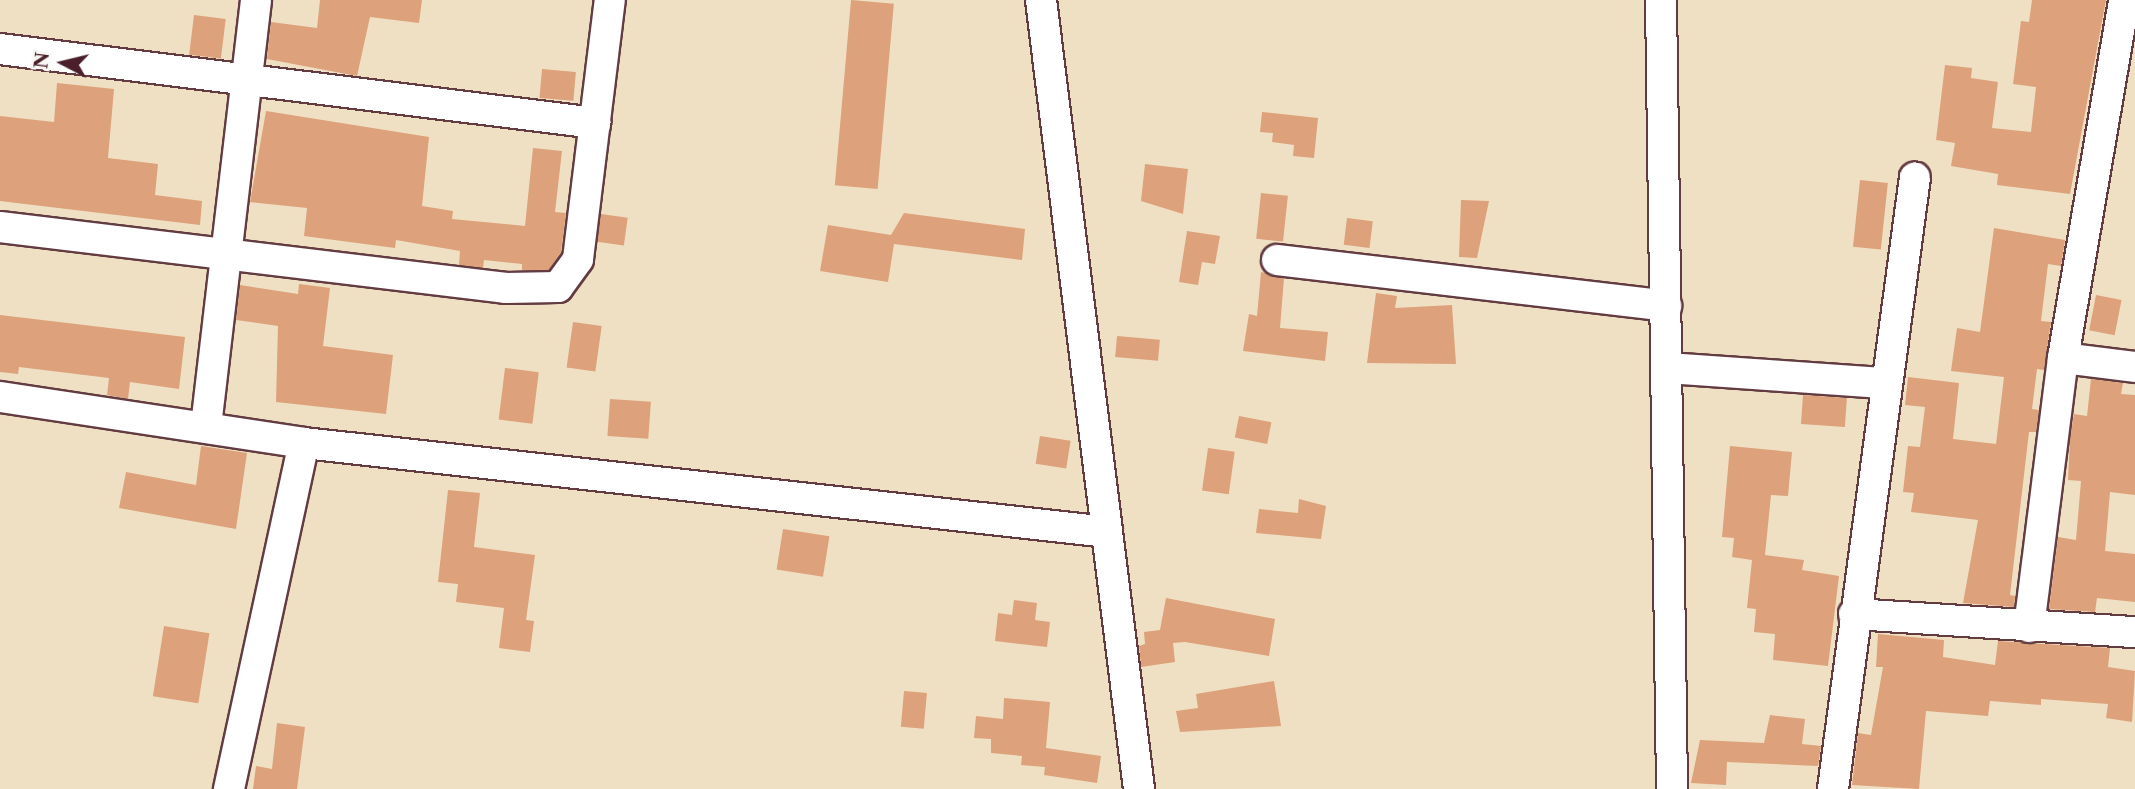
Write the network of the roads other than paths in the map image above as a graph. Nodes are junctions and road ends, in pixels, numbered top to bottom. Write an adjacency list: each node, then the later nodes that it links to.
1 (256, 0): 7 (street)
2 (610, 0): 8 (street)
3 (1041, 0): 21 (street)
4 (1661, 0): 13 (street)
5 (2124, 0): 14 (street)
6 (0, 49): 7 (street)
7 (247, 81): 8 (street); 11 (street)
8 (595, 123): 11 (street)
9 (1915, 177): 17 (street)
10 (0, 227): 11 (street)
11 (224, 253): 19 (street)
12 (1277, 260): 13 (street)
13 (1666, 306): 16 (street)
14 (2063, 358): 15 (street); 23 (street)
15 (2135, 367)
16 (1668, 368): 17 (street); 27 (street)
17 (1885, 383): 22 (street)
18 (0, 397): 19 (street)
19 (206, 426): 20 (street)
20 (304, 443): 21 (street); 25 (street)
21 (1107, 532): 26 (street)
22 (1854, 614): 23 (street); 28 (street)
23 (2029, 627): 24 (street)
24 (2135, 632)
25 (229, 789)
26 (1139, 789)
27 (1672, 789)
28 (1833, 789)

